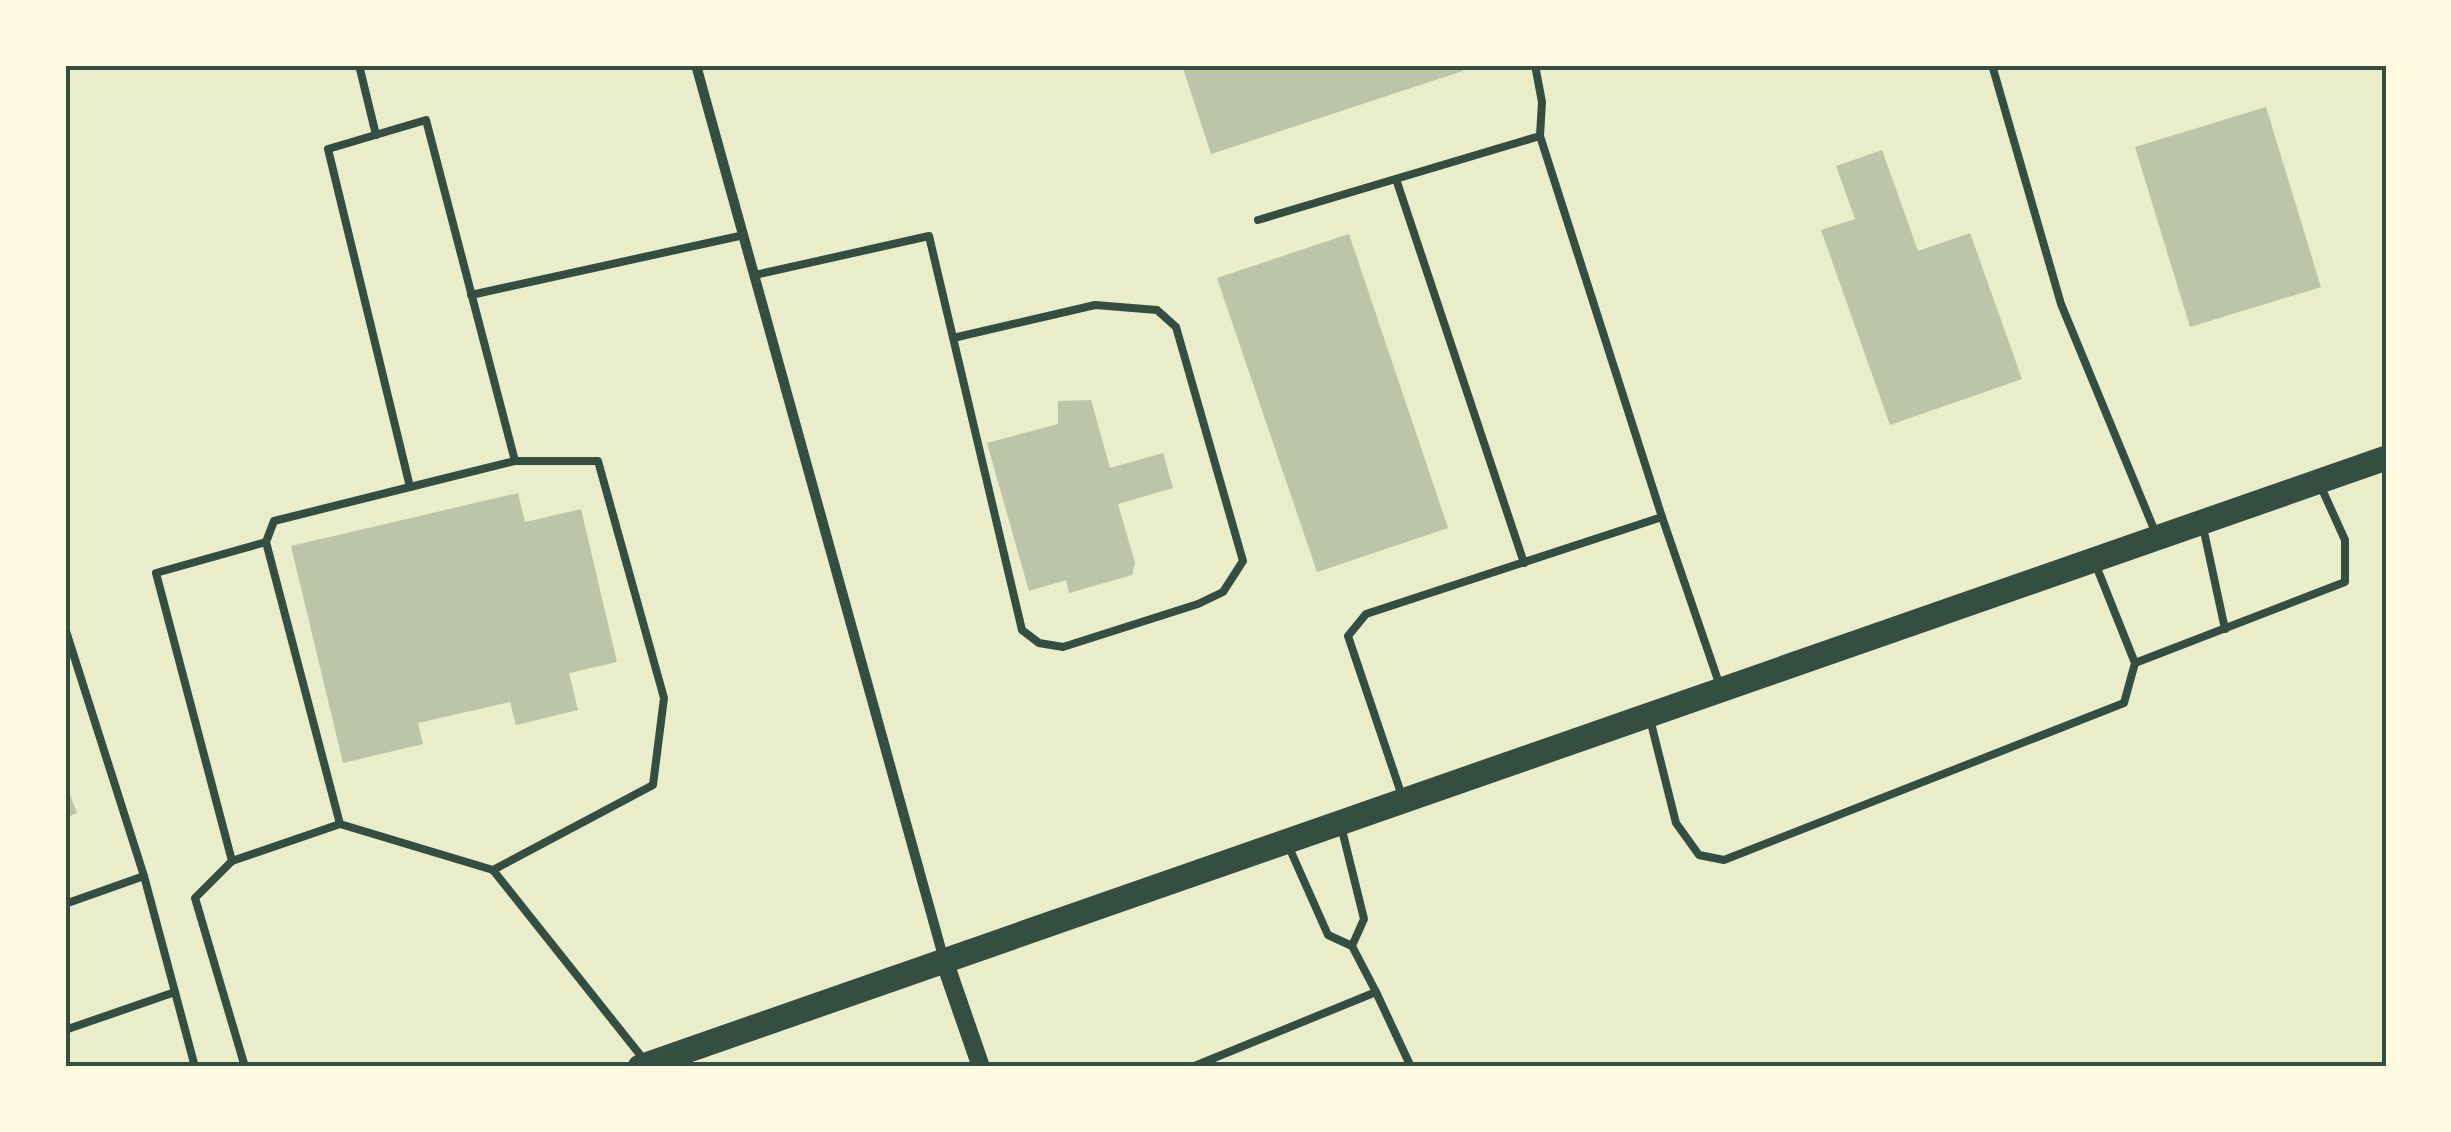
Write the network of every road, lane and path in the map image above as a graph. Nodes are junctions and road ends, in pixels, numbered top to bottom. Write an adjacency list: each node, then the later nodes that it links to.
1 (359, 65): 5 (lane)
2 (696, 65): 9 (street)
3 (1535, 65): 6 (lane)
4 (1992, 65): 19 (lane)
5 (376, 135): 11 (lane); 16 (lane)
6 (1540, 136): 7 (lane); 17 (lane)
7 (1396, 179): 8 (lane); 22 (lane)
8 (1258, 220)
9 (744, 235): 10 (street); 11 (lane)
10 (754, 275): 12 (lane); 38 (street)
11 (471, 295): 14 (lane)
12 (953, 338): 12 (lane)
13 (2386, 458): 15 (main road)
14 (515, 460): 16 (lane); 34 (lane)
15 (2318, 482): 18 (main road); 24 (lane)
16 (410, 487): 20 (lane)
17 (1662, 518): 22 (lane); 27 (lane)
18 (2202, 522): 19 (main road); 24 (lane)
19 (2157, 538): 21 (main road)
20 (266, 542): 31 (lane); 33 (lane)
21 (2094, 560): 26 (lane); 27 (main road)
22 (1524, 563): 29 (lane)
23 (65, 628): 25 (lane)
24 (2225, 628): 26 (lane)
25 (69, 656): 35 (lane)
26 (2135, 663): 28 (lane)
27 (1721, 690): 28 (main road)
28 (1648, 715): 29 (main road)
29 (1404, 800): 30 (main road)
30 (1340, 822): 32 (main road); 37 (lane)
31 (340, 824): 33 (lane); 34 (lane)
32 (1286, 842): 37 (lane); 38 (main road)
33 (232, 861): 44 (lane)
34 (493, 870): 42 (lane)
35 (144, 876): 36 (lane); 39 (lane)
36 (65, 904)
37 (1352, 946): 40 (lane)
38 (944, 960): 42 (main road); 45 (street)
39 (175, 992): 41 (lane); 43 (lane)
40 (1376, 992): 46 (lane); 47 (lane)
41 (65, 1030)
42 (644, 1066)
43 (194, 1067)
44 (245, 1067)
45 (980, 1067)
46 (1192, 1067)
47 (1411, 1067)

